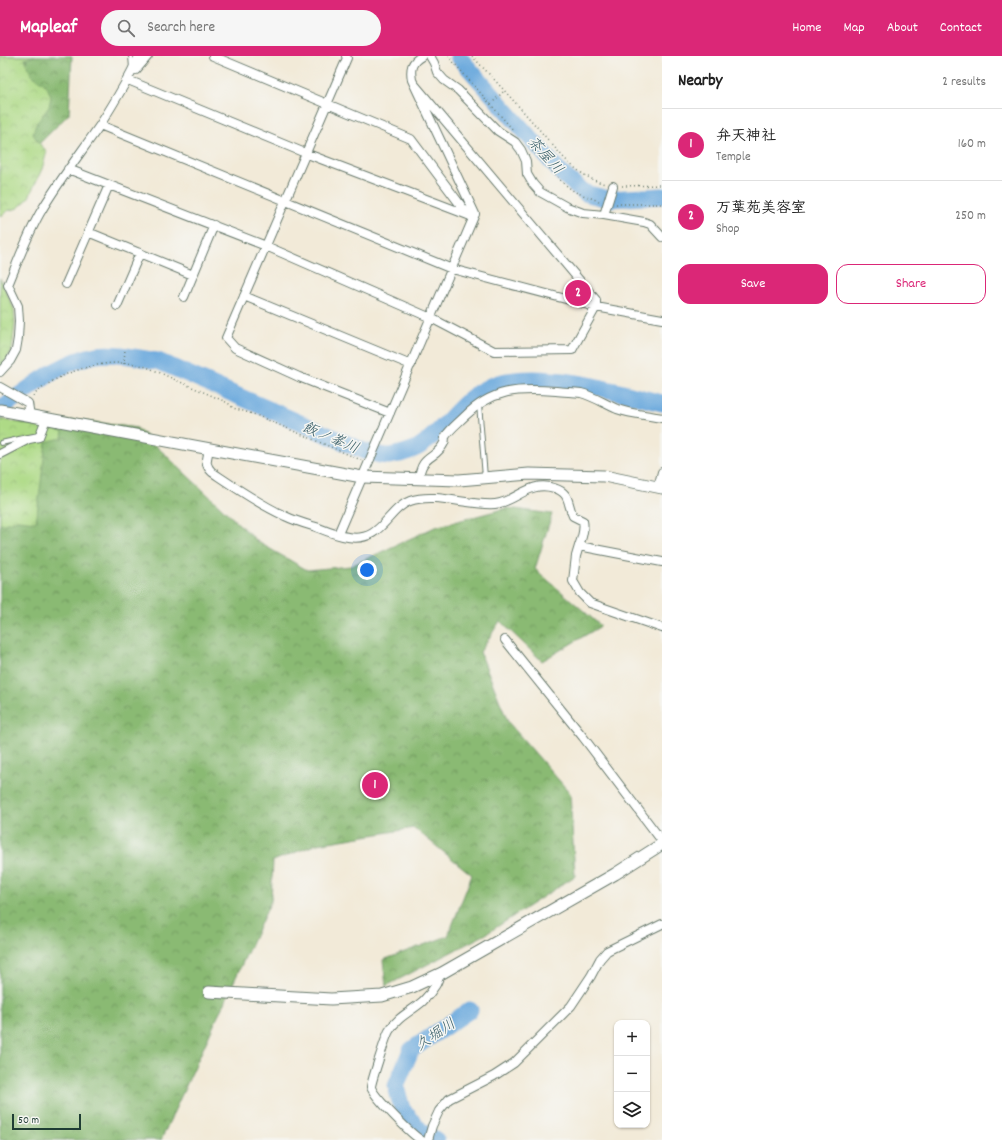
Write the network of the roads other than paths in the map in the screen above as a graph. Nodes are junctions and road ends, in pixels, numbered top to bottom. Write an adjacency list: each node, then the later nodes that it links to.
1 (131, 56): 8 (lane)
2 (139, 56): 8 (street)
3 (148, 56): 9 (street)
4 (213, 56): 11 (street)
5 (346, 56): 11 (street)
6 (422, 56): 10 (street)
7 (430, 56): 19 (street)
8 (132, 71): 9 (street)
9 (128, 80): 12 (street); 13 (street)
10 (415, 85): 18 (street); 31 (street)
11 (327, 104): 13 (street); 18 (street)
12 (100, 125): 14 (street); 17 (street)
13 (305, 153): 17 (street); 18 (street)
14 (68, 169): 15 (street); 35 (street)
15 (109, 185): 20 (street); 21 (street)
16 (613, 186): 19 (street)
17 (286, 200): 23 (street); 25 (street)
18 (472, 214): 25 (street)
19 (604, 215): 22 (street)
20 (214, 225): 23 (street); 26 (street)
21 (88, 232): 24 (street); 27 (street)
22 (662, 237)
23 (266, 246): 28 (street); 32 (street)
24 (140, 253): 26 (street); 30 (street)
25 (452, 269): 31 (street); 32 (street)
26 (193, 275): 29 (street)
27 (66, 284)
28 (244, 296): 34 (street); 39 (street)
29 (184, 297)
30 (117, 306)
31 (596, 307): 32 (street); 33 (street)
32 (431, 318): 34 (street)
33 (662, 319)
34 (411, 365): 39 (street)
35 (0, 372)
36 (0, 387): 40 (street)
37 (479, 404): 41 (street); 49 (lane); 50 (street)
38 (0, 410): 40 (street)
39 (390, 413): 48 (street)
40 (30, 416): 42 (street)
41 (662, 418)
42 (46, 419): 43 (street); 45 (street)
43 (29, 439): 44 (lane); 46 (street)
44 (1, 443)
45 (209, 449): 48 (street); 52 (street)
46 (0, 454)
47 (662, 472): 51 (street)
48 (362, 477): 50 (street); 52 (street)
49 (485, 477): 50 (street); 51 (street)
50 (419, 479)
51 (660, 488)
52 (338, 534): 53 (street)
53 (579, 546): 54 (street); 55 (street)
54 (662, 562)
55 (662, 628)
56 (505, 640): 57 (street)
57 (662, 841)
58 (662, 844): 60 (street)
59 (662, 924): 63 (street)
60 (442, 973): 61 (street); 62 (street)
61 (209, 992)
62 (421, 1140)
63 (428, 1140)

